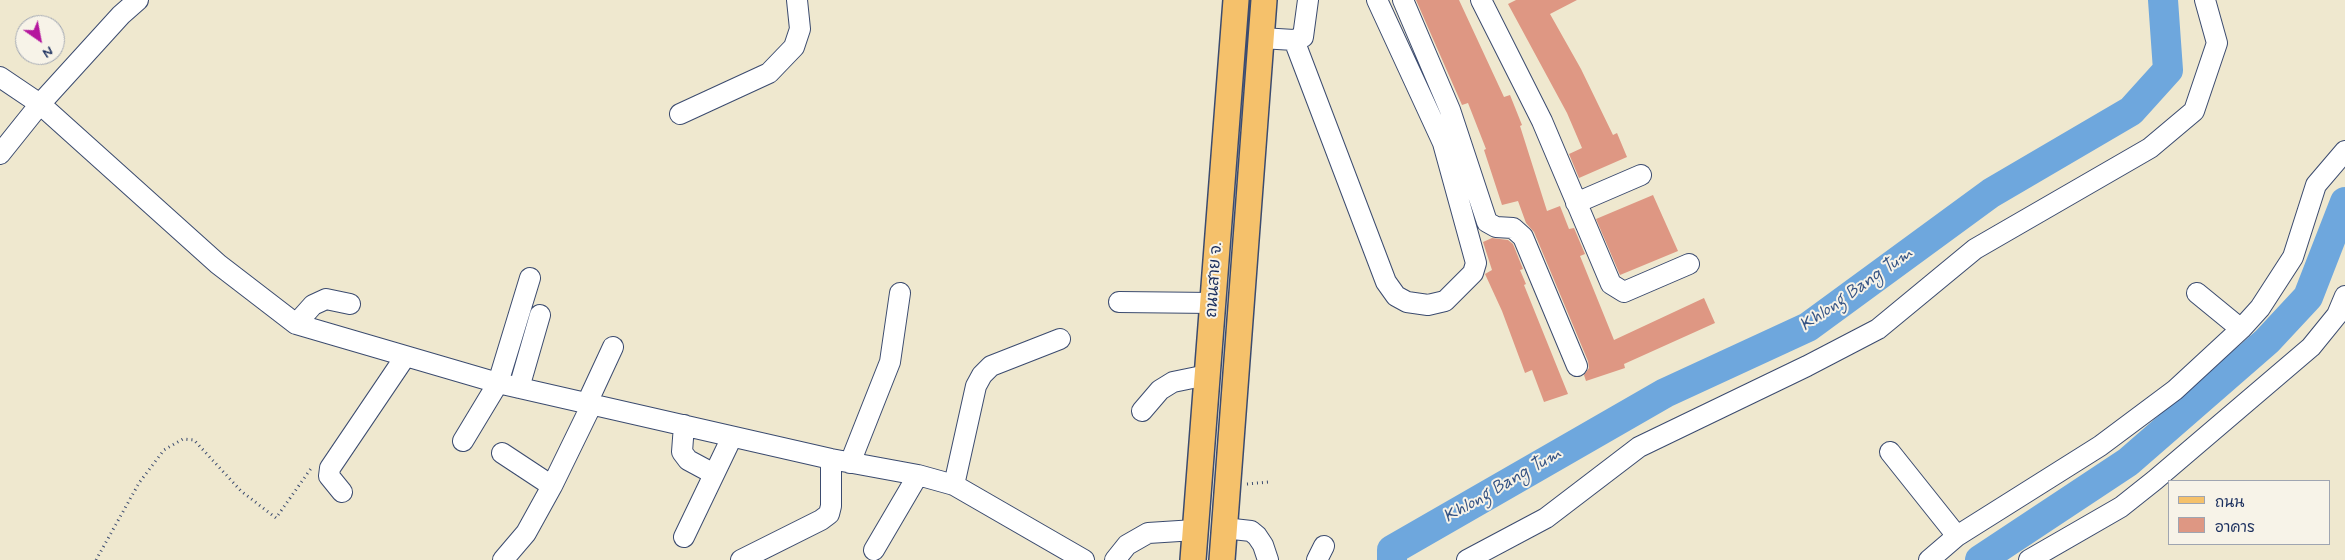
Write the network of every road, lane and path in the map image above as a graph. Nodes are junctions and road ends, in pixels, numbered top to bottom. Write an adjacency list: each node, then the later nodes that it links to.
1 (138, 0): 13 (street)
2 (796, 0): 14 (street)
3 (1236, 0): 25 (main road, ถนนสาย จ.)
4 (1264, 0): 10 (main road, ถนนสาย จ.)
5 (1308, 0): 11 (street)
6 (1377, 0): 11 (street)
7 (1403, 0): 33 (street)
8 (1481, 0): 18 (street)
9 (2205, 0): 64 (street)
10 (1261, 38): 11 (street); 51 (main road, ถนนสาย จ.)
11 (1294, 40)
12 (0, 76): 13 (street)
13 (40, 104): 16 (street); 28 (street)
14 (680, 114)
15 (2345, 150): 29 (street)
16 (0, 154)
17 (1641, 175): 18 (street)
18 (1576, 203): 19 (street)
19 (1689, 264)
20 (530, 278): 35 (street)
21 (900, 293): 44 (street)
22 (2197, 293): 29 (street)
23 (2345, 296): 66 (street)
24 (1120, 302): 25 (street)
25 (1213, 303): 34 (main road, ถนนสาย จ.)
26 (350, 304): 28 (street)
27 (540, 315): 36 (street)
28 (296, 324): 32 (street)
29 (2241, 329): 53 (street)
30 (1060, 339): 48 (street)
31 (613, 347): 37 (street)
32 (405, 357): 35 (street); 50 (street)
33 (1577, 366)
34 (1207, 375): 38 (street); 52 (main road, ถนนสาย จ.)
35 (498, 383): 36 (street); 41 (street)
36 (519, 388): 37 (street)
37 (590, 404): 39 (street); 49 (street)
38 (1142, 411)
39 (684, 426): 40 (street); 46 (street)
40 (732, 437): 44 (street); 46 (street)
41 (463, 441)
42 (1890, 452): 53 (street)
43 (502, 453): 49 (street)
44 (841, 461): 47 (street); 58 (street)
45 (314, 463): 56 (path)
46 (714, 474): 54 (street)
47 (918, 475): 48 (street); 55 (street)
48 (954, 485): 59 (street)
49 (552, 486): 57 (street)
50 (342, 492)
51 (1224, 528): 62 (main road, ถนนสาย จ.); 63 (street)
52 (1195, 530): 60 (street); 61 (main road, ถนนสาย จ.)
53 (1957, 536): 65 (street)
54 (684, 537)
55 (874, 550)
56 (96, 560)
57 (503, 560)
58 (741, 560)
59 (1083, 560)
60 (1115, 560)
61 (1193, 560)
62 (1222, 560)
63 (1268, 560)
64 (1467, 560)
65 (1929, 560)
66 (2029, 560)

